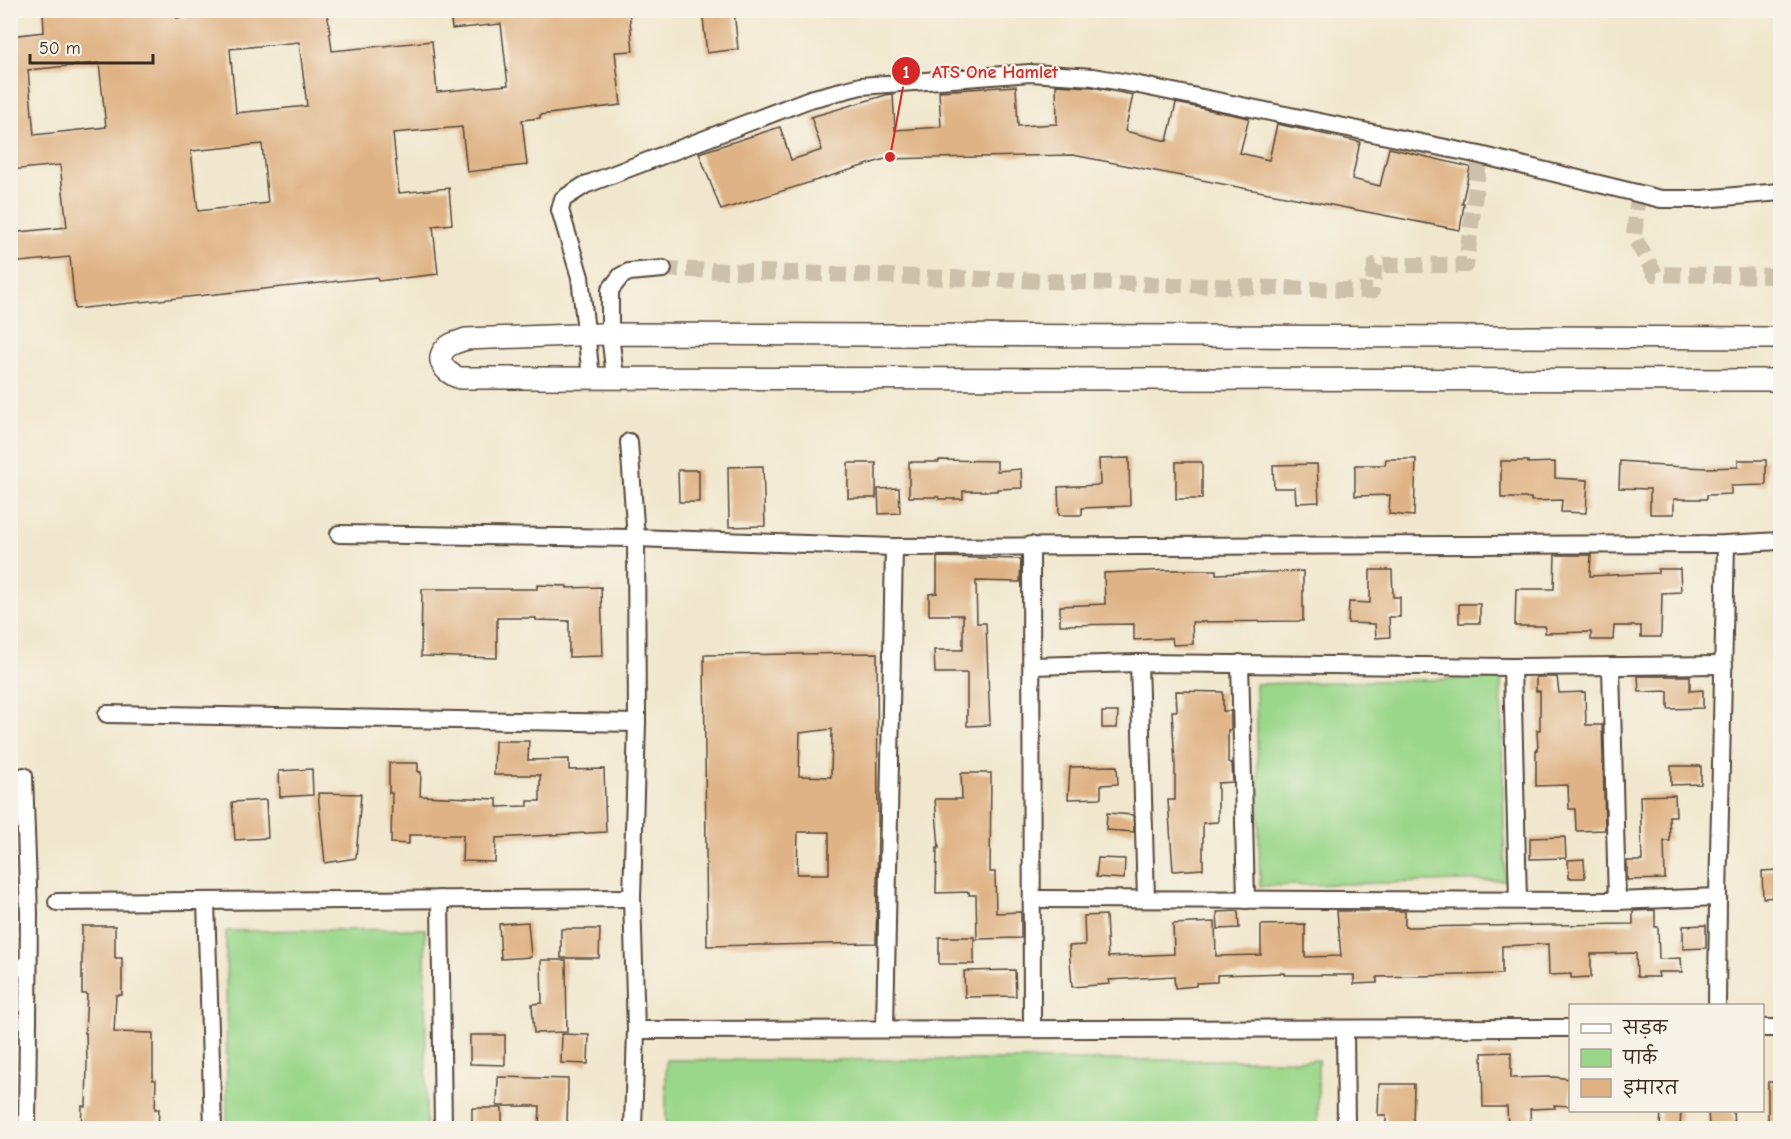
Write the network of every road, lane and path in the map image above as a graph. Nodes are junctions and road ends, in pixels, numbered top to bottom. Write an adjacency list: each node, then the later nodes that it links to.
1 (1780, 192): 4 (street)
2 (663, 269): 3 (street)
3 (610, 334): 4 (street); 5 (street); 7 (street)
4 (586, 335): 6 (street); 6 (street)
5 (1780, 338)
6 (591, 377): 7 (street)
7 (615, 377): 8 (street)
8 (1780, 380)
9 (629, 442): 11 (street)
10 (339, 534): 11 (street)
11 (636, 538): 15 (street); 23 (street)
12 (1780, 542): 13 (street)
13 (1726, 544): 14 (street); 18 (street)
14 (1031, 546): 15 (street); 19 (street)
15 (894, 547): 41 (street)
16 (1140, 663): 17 (street); 19 (street); 29 (street)
17 (1240, 663): 20 (street); 30 (street)
18 (1724, 665): 21 (street); 25 (street)
19 (1032, 666): 28 (street)
20 (1512, 667): 21 (street); 31 (street)
21 (1611, 667): 33 (street)
22 (107, 714): 23 (street)
23 (637, 723): 26 (street)
24 (24, 777): 35 (street)
25 (1718, 897): 33 (street); 37 (street)
26 (632, 898): 27 (street); 44 (street)
27 (440, 899): 32 (street); 48 (street)
28 (1033, 899): 29 (street); 42 (street)
29 (1146, 900): 30 (street)
30 (1246, 900): 31 (street)
31 (1518, 900): 33 (street)
32 (206, 901): 34 (street); 47 (street)
33 (1617, 901)
34 (57, 902)
35 (28, 967): 36 (street); 45 (street)
36 (10, 968)
37 (1717, 1004)
38 (1569, 1028): 43 (street)
39 (1764, 1028): 40 (street)
40 (1780, 1028)
41 (885, 1029): 42 (street); 44 (street)
42 (1032, 1029): 43 (street)
43 (1345, 1029): 50 (street)
44 (636, 1030): 49 (street)
45 (19, 1088): 46 (street)
46 (27, 1128)
47 (213, 1128)
48 (443, 1128)
49 (633, 1128)
50 (1346, 1128)

